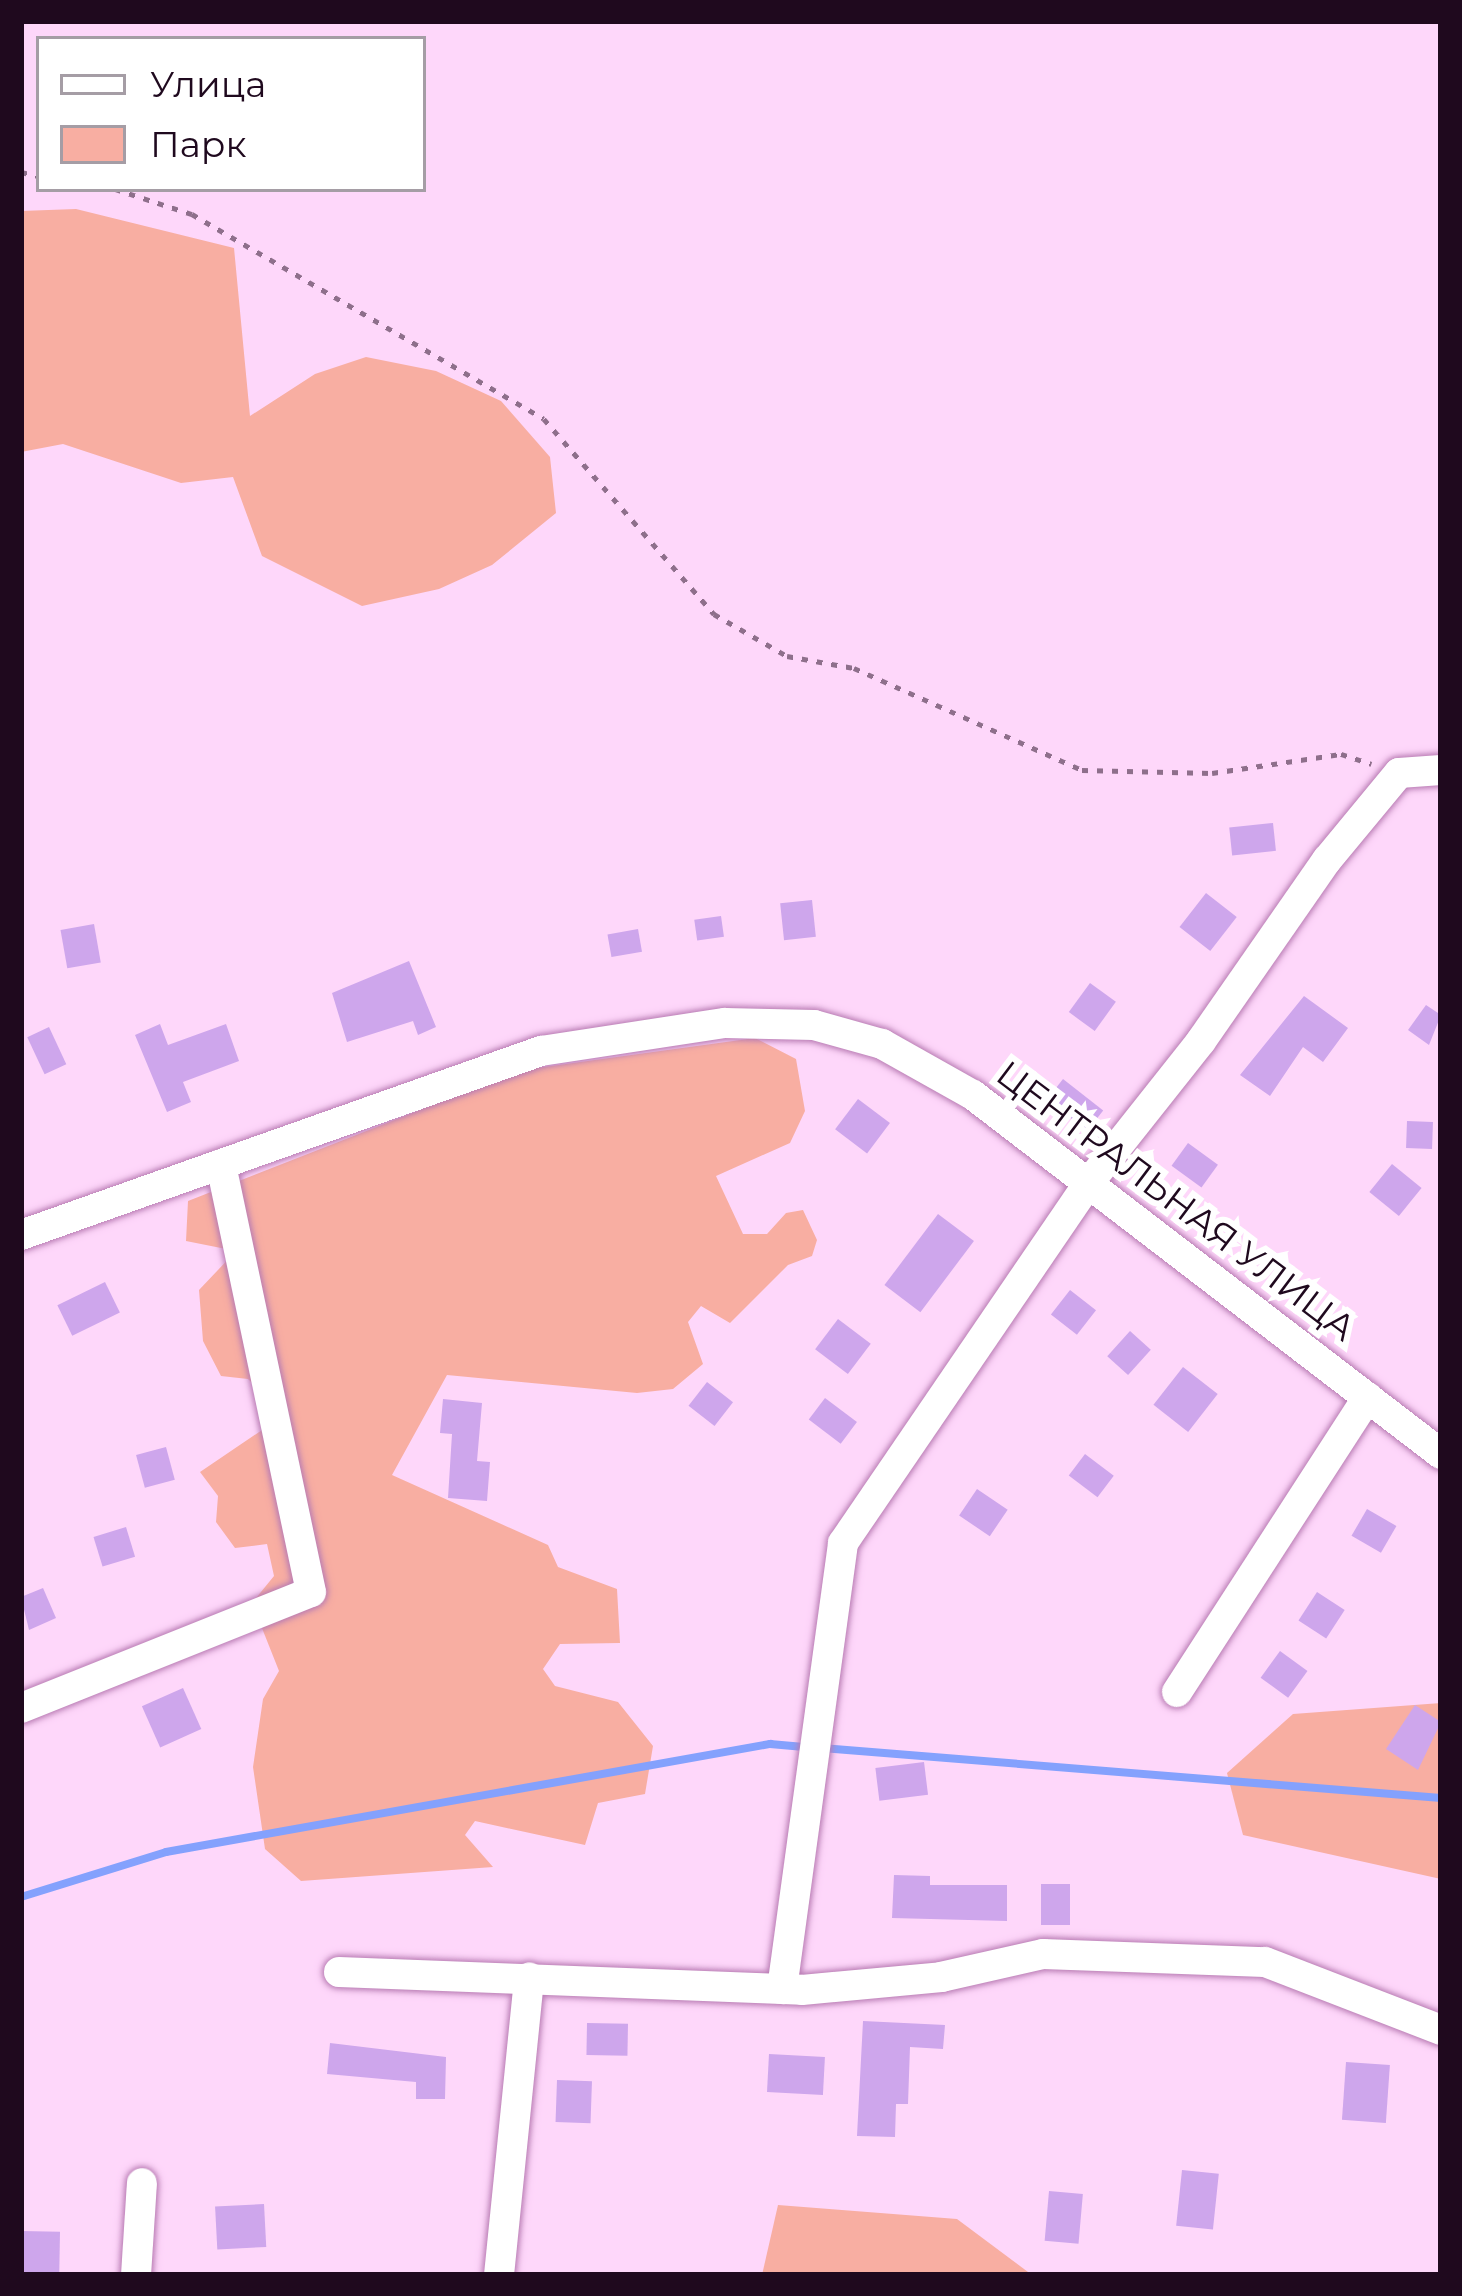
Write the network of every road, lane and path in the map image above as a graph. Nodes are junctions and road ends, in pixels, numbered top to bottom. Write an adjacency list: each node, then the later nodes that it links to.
1 (124, 192): 3 (path)
2 (1441, 770): 3 (street)
3 (1399, 773): 5 (street)
4 (221, 1164): 5 (street, ЦЕНТРАЛЬНАЯ УЛИЦА); 6 (street, ЦЕНТРАЛЬНАЯ УЛИЦА); 10 (street)
5 (1091, 1180): 7 (street, ЦЕНТРАЛЬНАЯ УЛИЦА); 13 (street)
6 (21, 1235)
7 (1368, 1397): 8 (street, ЦЕНТРАЛЬНАЯ УЛИЦА); 9 (street)
8 (1441, 1454)
9 (1177, 1692)
10 (21, 1708)
11 (339, 1972): 12 (street)
12 (529, 1978): 13 (street); 17 (street)
13 (782, 1989): 14 (street)
14 (1441, 2030)
15 (142, 2183): 16 (street)
16 (136, 2275)
17 (499, 2275)

